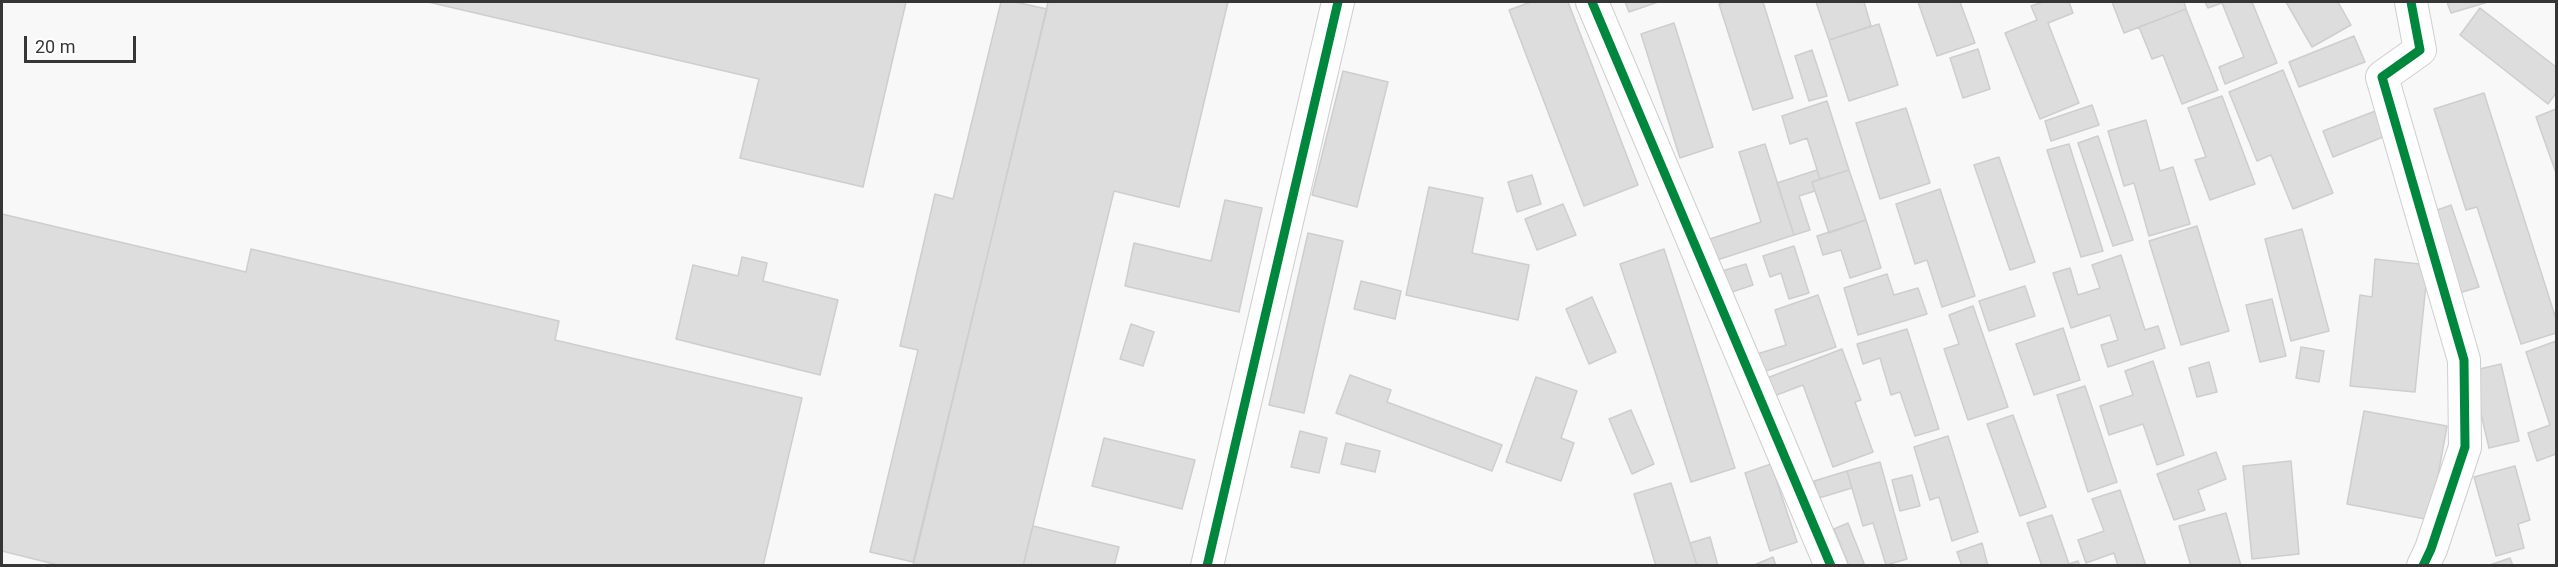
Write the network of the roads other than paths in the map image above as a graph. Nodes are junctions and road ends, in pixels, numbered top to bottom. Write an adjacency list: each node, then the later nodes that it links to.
1 (1338, 2): 4 (street)
2 (1592, 2): 5 (street)
3 (2410, 2): 6 (street)
4 (1207, 566)
5 (1831, 566)
6 (2423, 566)

